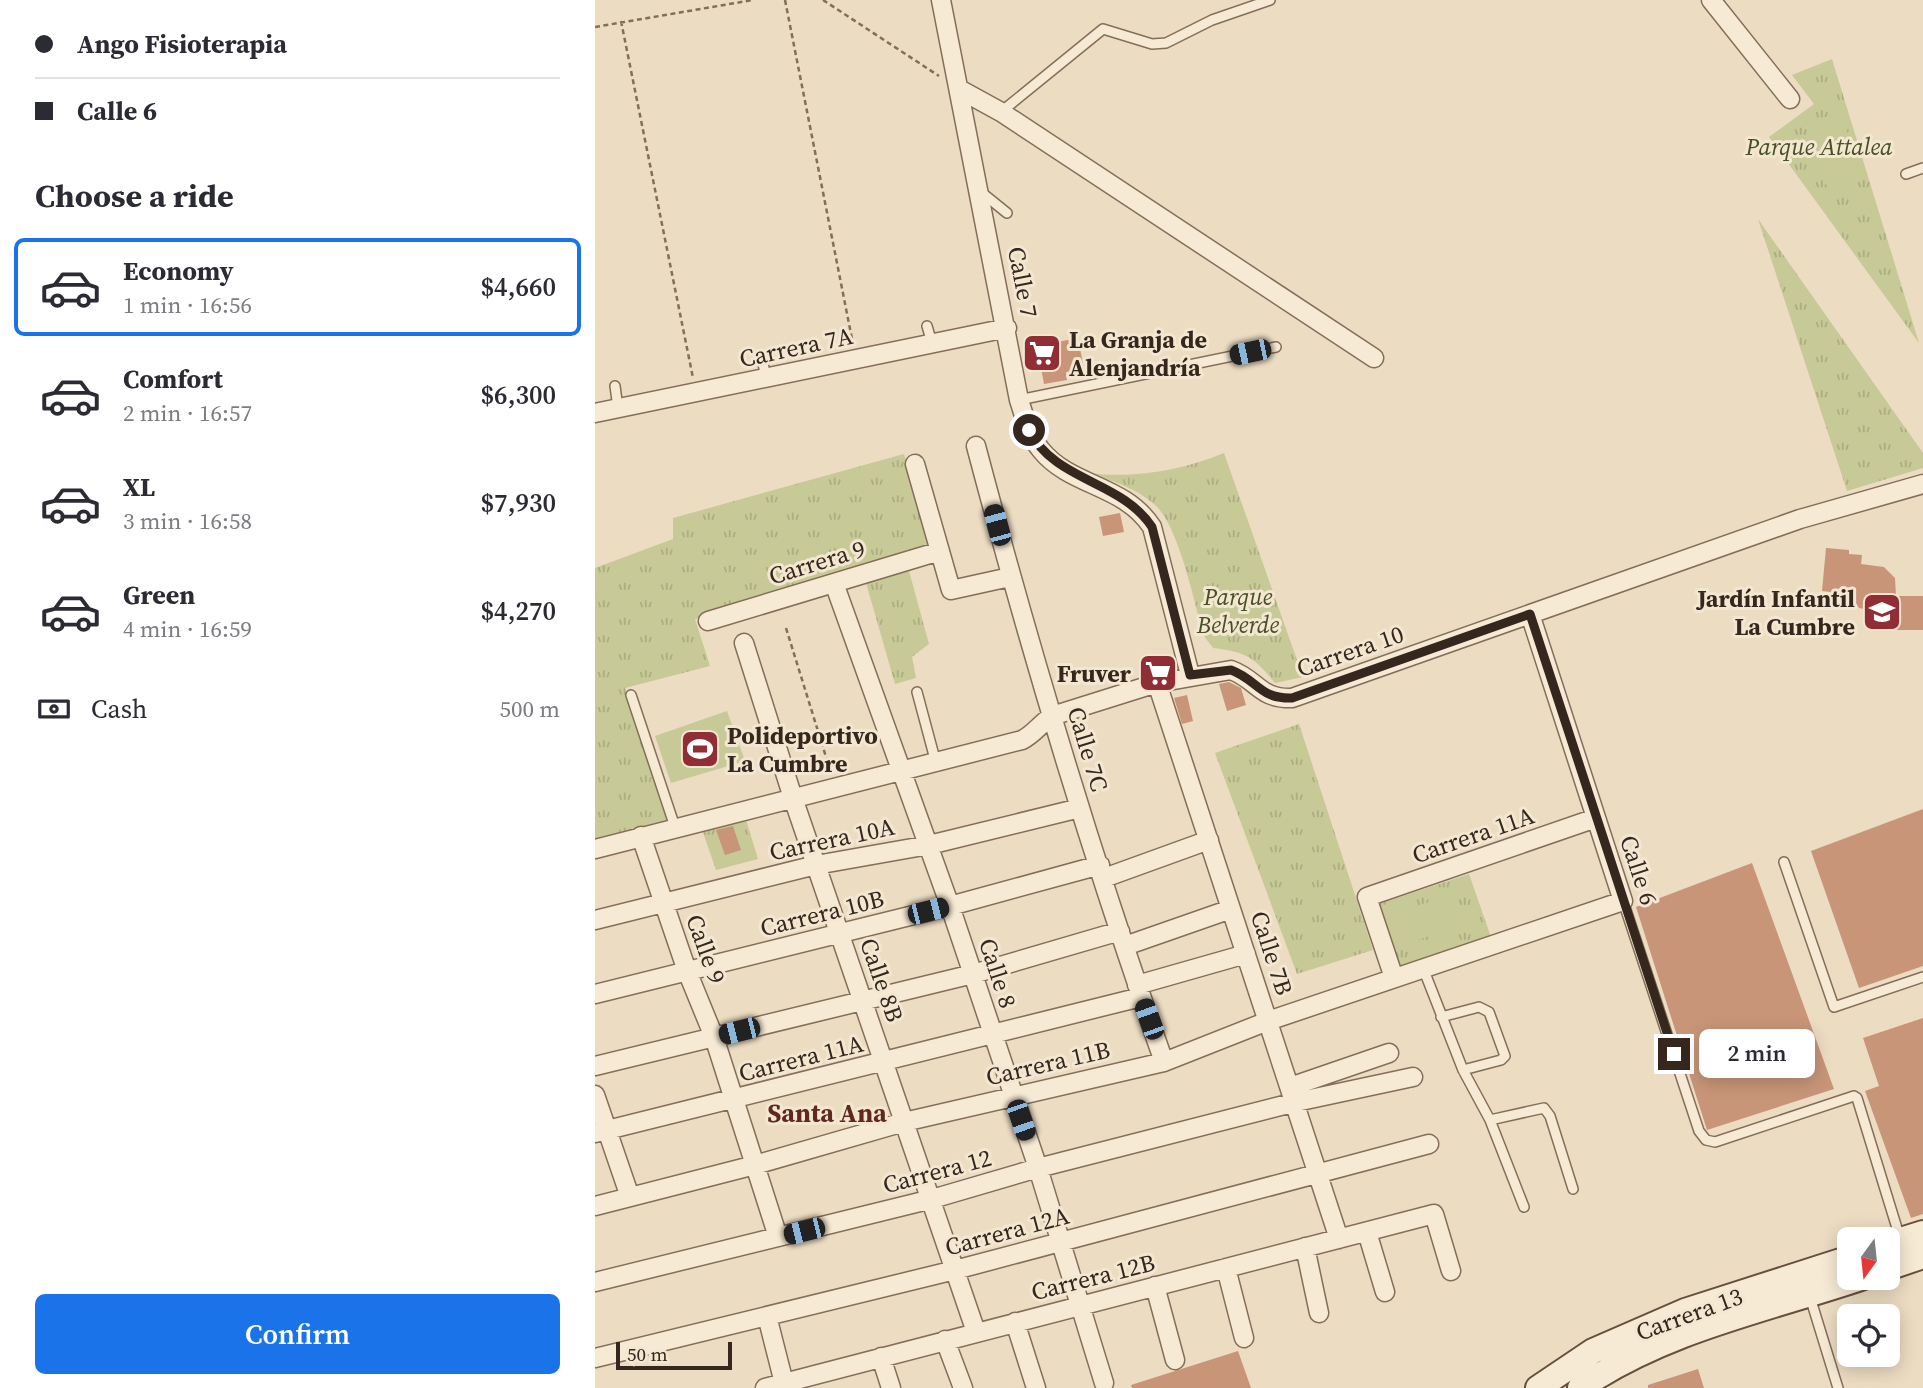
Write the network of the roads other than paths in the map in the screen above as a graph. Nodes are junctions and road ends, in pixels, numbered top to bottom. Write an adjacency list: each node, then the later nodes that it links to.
1 (941, 0): 4 (street, Calle 7)
2 (1270, 0): 6 (lane)
3 (1711, 0): 5 (street)
4 (959, 89): 6 (street); 9 (street, Calle 7)
5 (1790, 99)
6 (1001, 112): 14 (street)
7 (1923, 168): 8 (lane)
8 (1906, 174)
9 (980, 191): 10 (lane); 11 (street, Calle 7)
10 (1007, 213)
11 (1007, 328): 15 (street, Carrera 7A); 17 (street, Calle 7)
12 (1276, 347): 17 (lane)
13 (762, 358): 15 (lane)
14 (1374, 358)
15 (766, 378): 18 (street, Carrera 7A)
16 (615, 386): 18 (lane)
17 (1020, 401): 29 (street, Calle 7)
18 (618, 408): 19 (street, Carrera 7A)
19 (595, 413)
20 (976, 446): 24 (street, Calle 7C)
21 (915, 464): 23 (street)
22 (1923, 484): 26 (street, Carrera 10)
23 (940, 551): 24 (street); 25 (street, Carrera 9)
24 (1010, 577): 33 (street, Calle 7C)
25 (834, 583): 27 (street, Carrera 9); 35 (street, Calle 8)
26 (1530, 614): 29 (street, Carrera 10); 38 (street, Calle 6)
27 (708, 621)
28 (744, 643): 36 (street, Calle 8B)
29 (1190, 675): 30 (street, Carrera 10)
30 (1157, 683): 33 (street, Carrera 10); 41 (street, Calle 7B)
31 (917, 692): 34 (lane)
32 (631, 695): 39 (lane)
33 (1052, 716): 34 (street, Carrera 10); 37 (street, Calle 7C)
34 (936, 763): 35 (street, Carrera 10)
35 (903, 772): 36 (street, Carrera 10); 42 (street, Calle 8)
36 (793, 798): 39 (street, Carrera 10); 45 (street, Calle 8B)
37 (1080, 808): 42 (street, Carrera 10A); 46 (street, Calle 7C)
38 (1596, 818): 47 (street, Calle 6); 59 (street, Carrera 11A)
39 (675, 827): 40 (street, Carrera 10)
40 (641, 836): 43 (street, Carrera 10); 48 (street, Calle 9)
41 (1209, 840): 46 (street, Carrera 10B); 50 (street, Calle 7B)
42 (929, 845): 45 (street, Carrera 10A); 49 (street, Calle 8)
43 (595, 849)
44 (1784, 862): 58 (lane)
45 (816, 865): 48 (street, Carrera 10A); 52 (street, Calle 8B)
46 (1102, 871): 49 (street, Carrera 10B); 53 (street, Calle 7C)
47 (1623, 901): 55 (street, Carrera 11B); 92 (lane, Calle 6)
48 (664, 903): 51 (street, Carrera 10A); 56 (street, Calle 9)
49 (950, 906): 52 (street, Carrera 10B); 57 (street, Calle 8)
50 (1231, 909): 53 (street); 54 (street, Calle 7B)
51 (595, 920)
52 (840, 933): 56 (street, Carrera 10B); 62 (street, Calle 8B)
53 (1122, 939): 57 (street); 60 (street, Calle 7C)
54 (1246, 954): 60 (street, Carrera 11A); 64 (street, Calle 7B)
55 (1423, 968): 59 (street, Carrera 11B); 63 (lane)
56 (687, 971): 61 (street, Carrera 10B); 66 (street, Calle 9)
57 (972, 974): 62 (street); 65 (street, Calle 8)
58 (1923, 977)
59 (1394, 978): 64 (street, Carrera 11B)
60 (1139, 991): 65 (street, Carrera 11A); 68 (street, Calle 7C)
61 (595, 994)
62 (863, 1001): 66 (street); 69 (street, Calle 8B)
63 (1441, 1017): 71 (lane); 71 (lane)
64 (1268, 1021): 68 (street, Carrera 11B); 73 (street, Calle 7B)
65 (993, 1036): 69 (street, Carrera 11A); 75 (street, Calle 8)
66 (714, 1037): 70 (street); 76 (street, Calle 9)
67 (1389, 1053): 73 (street, Carrera 12)
68 (1164, 1062): 75 (street, Carrera 11B)
69 (884, 1063): 76 (street, Carrera 11A); 78 (street, Calle 8B)
70 (595, 1066)
71 (1463, 1070): 77 (lane)
72 (1413, 1077): 73 (street, Carrera 12)
73 (1293, 1094): 82 (street, Carrera 12); 83 (street, Calle 7B)
74 (595, 1095): 79 (street)
75 (1013, 1096): 78 (street, Carrera 11B); 82 (street, Calle 8)
76 (734, 1100): 79 (street, Carrera 11A); 81 (street, Calle 9)
77 (1490, 1120): 84 (lane); 88 (lane)
78 (904, 1122): 81 (street, Carrera 11B); 86 (street, Calle 8B)
79 (601, 1132): 85 (street)
80 (1429, 1144): 83 (street, Carrera 12A)
81 (755, 1165): 85 (street, Carrera 11B); 90 (street, Calle 9)
82 (1038, 1168): 86 (street, Carrera 12); 93 (street, Calle 8)
83 (1318, 1174): 91 (street, Calle 7B); 93 (street, Carrera 12A)
84 (1573, 1189)
85 (630, 1197): 87 (street, Carrera 11B)
86 (932, 1199): 90 (street, Carrera 12); 99 (street, Calle 8B)
87 (595, 1206)
88 (1524, 1207)
89 (1367, 1232): 91 (street, Carrera 12B); 100 (street, Carrera 12B); 104 (street)
90 (778, 1237): 101 (street, Carrera 12)
91 (1339, 1239): 94 (street, Carrera 12B)
92 (1904, 1239)
93 (1061, 1242): 99 (street, Carrera 12A); 106 (street, Calle 8)
94 (1305, 1247): 98 (street, Carrera 12B); 107 (street)
95 (1923, 1256): 97 (street)
96 (1837, 1262): 123 (street, Carrera 13)
97 (1901, 1264)
98 (1226, 1268): 102 (street, Carrera 12B); 111 (street)
99 (955, 1270): 108 (street, Carrera 12A); 110 (street, Calle 8B)
100 (1451, 1271)
101 (595, 1282)
102 (1155, 1286): 106 (street, Carrera 12B); 115 (street)
103 (1837, 1286): 105 (street, Carrera 13)
104 (1385, 1292)
105 (1810, 1295): 124 (street, Carrera 13); 125 (lane)
106 (1082, 1305): 109 (street, Carrera 12B); 118 (street, Calle 8)
107 (1319, 1313)
108 (767, 1315): 114 (street, Carrera 12A); 117 (street)
109 (1016, 1322): 110 (street, Carrera 12B); 122 (street)
110 (976, 1332): 112 (street, Carrera 12B)
111 (1244, 1338)
112 (946, 1340): 113 (street, Carrera 12B); 121 (street)
113 (881, 1357): 116 (street, Carrera 12B); 120 (street)
114 (595, 1358)
115 (1175, 1360)
116 (818, 1382): 117 (street, Carrera 12B)
117 (784, 1383): 119 (street, Carrera 12B)
118 (1104, 1383)
119 (765, 1388)
120 (891, 1388)
121 (963, 1388)
122 (1036, 1388)
123 (1538, 1388)
124 (1580, 1388)
125 (1838, 1388)

